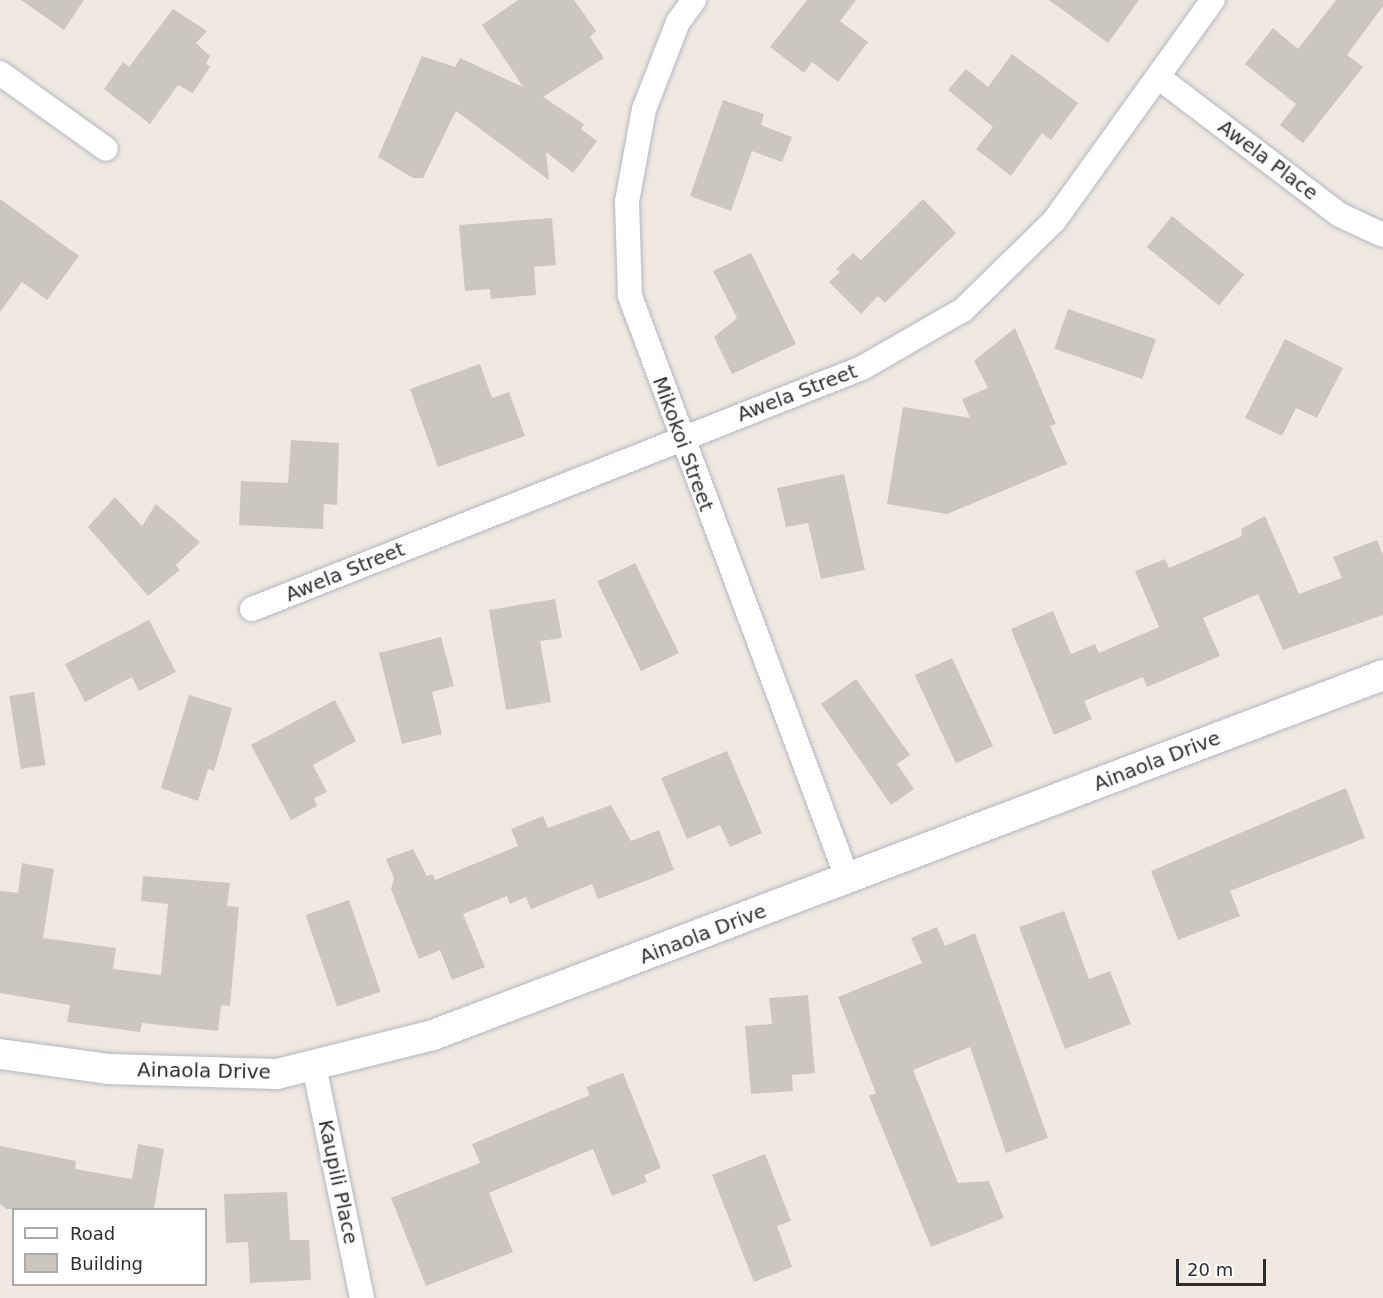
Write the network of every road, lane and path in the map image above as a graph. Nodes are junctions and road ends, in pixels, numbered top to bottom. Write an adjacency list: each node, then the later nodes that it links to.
1 (694, 0): 7 (street, Mikokoi Street)
2 (1213, 0): 4 (street, Awela Street)
3 (0, 74): 5 (street)
4 (1158, 77): 6 (street, Awela Place); 7 (street, Awela Street)
5 (106, 149)
6 (1383, 235)
7 (680, 438): 8 (street, Awela Street); 10 (street, Mikokoi Street)
8 (252, 609)
9 (1383, 675): 10 (street, Ainaola Drive)
10 (848, 880): 12 (street, Ainaola Drive)
11 (0, 1054): 12 (street, Ainaola Drive)
12 (314, 1066): 13 (street, Kaupili Place)
13 (362, 1298)

